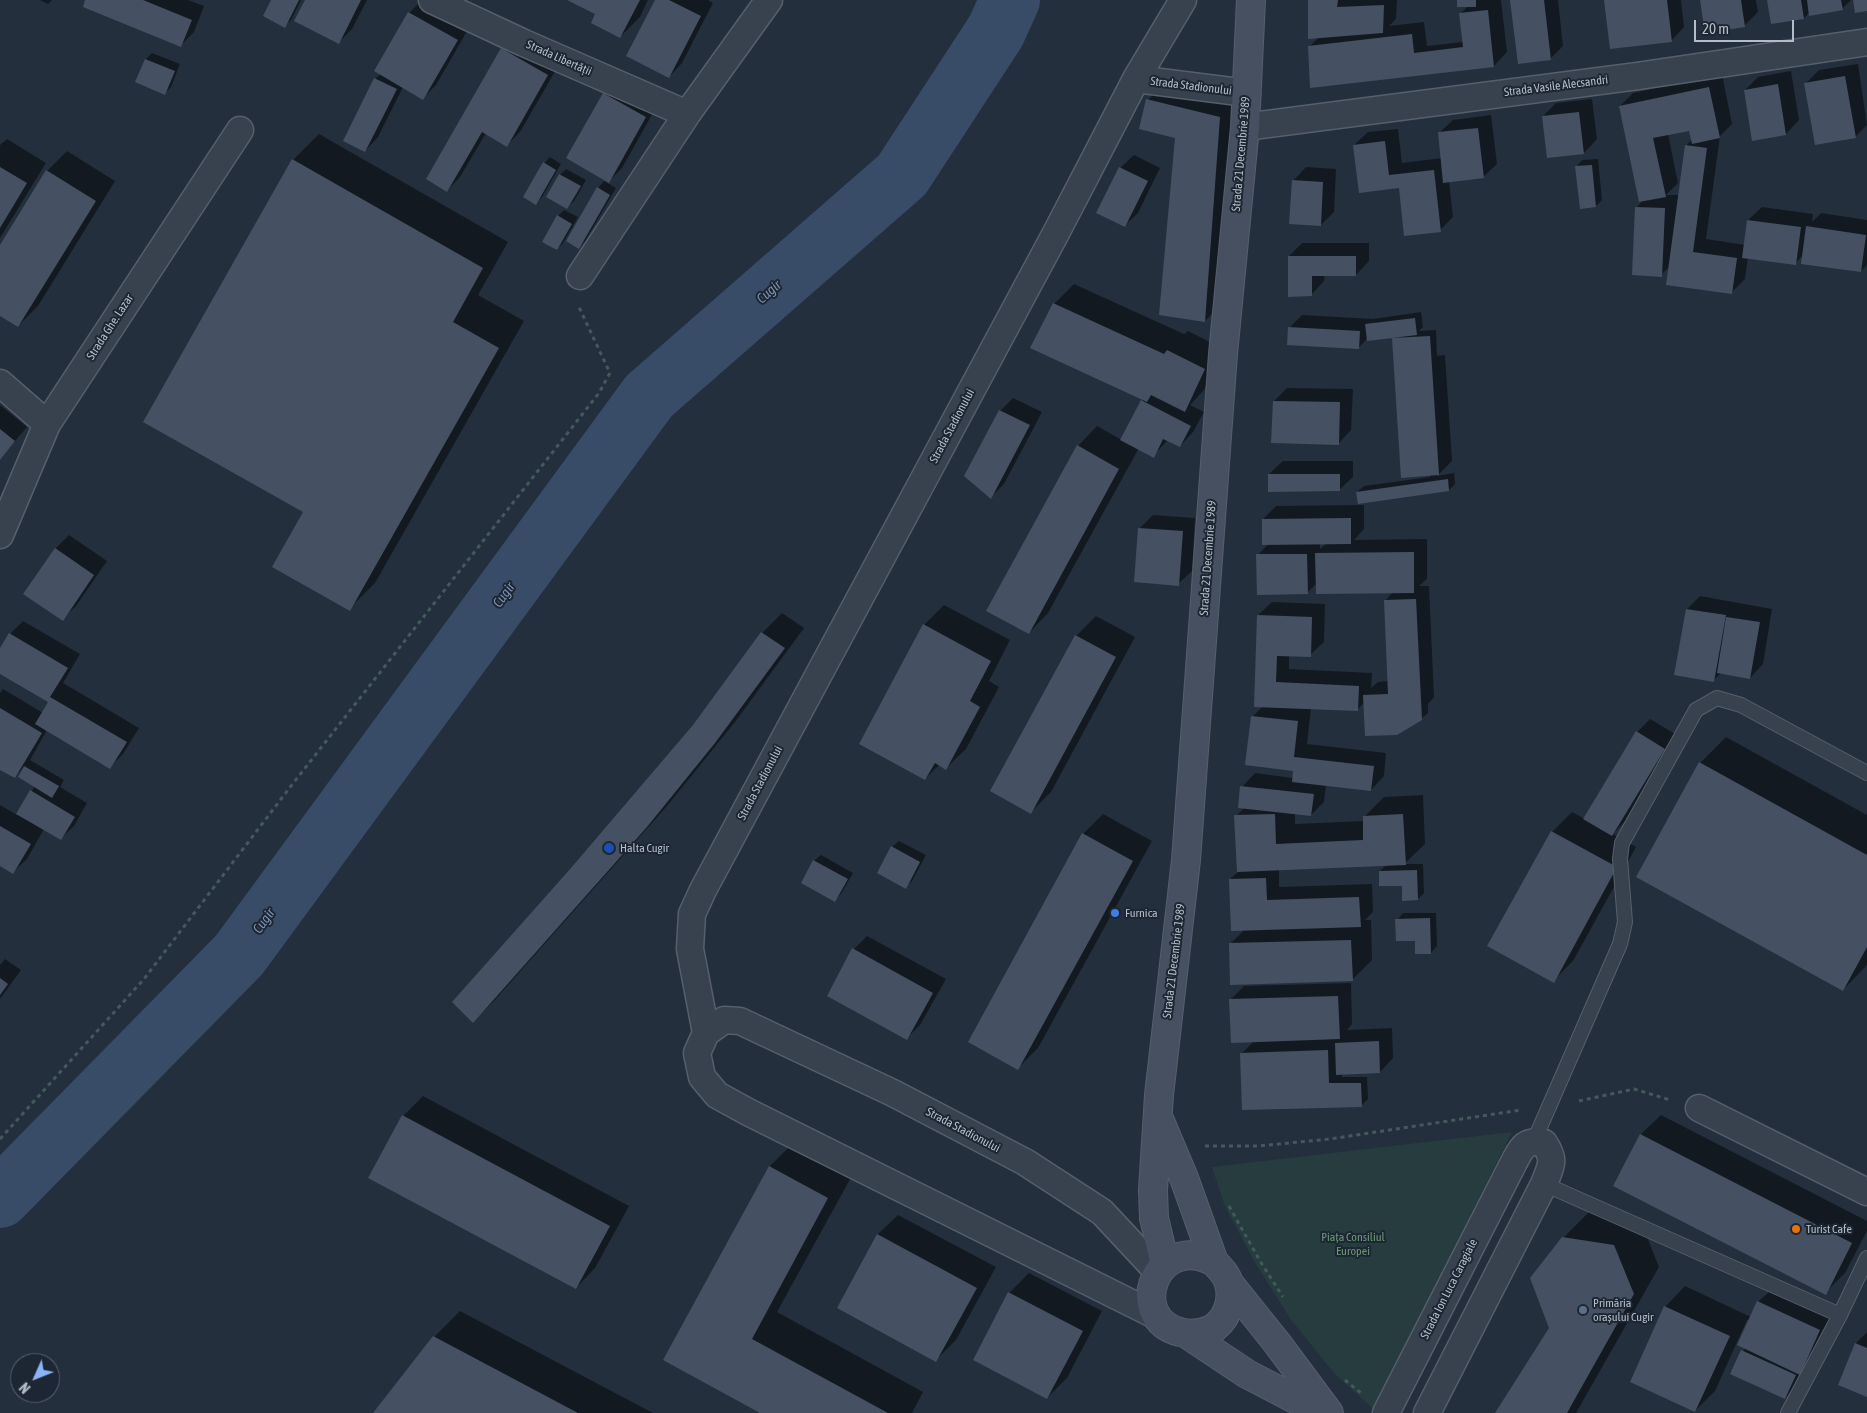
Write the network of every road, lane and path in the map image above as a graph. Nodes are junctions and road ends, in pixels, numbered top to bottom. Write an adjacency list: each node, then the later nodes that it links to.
1 (432, 0): 8 (street, Strada Libertății)
2 (769, 0): 8 (street)
3 (1183, 0): 6 (street, Strada Stadionului)
4 (1251, 0): 7 (main road, Strada 21 Decembrie 1989)
5 (1867, 42): 9 (street, Strada Vasile Alecsandri)
6 (1136, 79): 7 (street, Strada Stadionului); 16 (street, Strada Stadionului)
7 (1247, 93): 9 (main road, Strada 21 Decembrie 1989)
8 (687, 114): 11 (street)
9 (1245, 127): 19 (main road, Strada 21 Decembrie 1989)
10 (240, 130): 13 (street, Strada Ghe. Lazar)
11 (580, 276): 20 (path)
12 (0, 383): 13 (street)
13 (47, 424): 14 (street, Strada Ghe. Lazar)
14 (0, 535)
15 (1867, 773): 17 (lane)
16 (706, 1033): 27 (street, Strada Stadionului); 30 (street)
17 (1549, 1106): 18 (path); 21 (lane); 22 (path)
18 (1699, 1108): 24 (street)
19 (1158, 1115): 27 (main road, Strada 21 Decembrie 1989); 28 (main road, Strada 21 Decembrie 1989)
20 (0, 1139)
21 (1534, 1141): 23 (street); 37 (street, Strada Ion Luca Caragiale)
22 (1197, 1146)
23 (1544, 1184): 31 (lane); 38 (street)
24 (1867, 1192)
25 (1228, 1203): 29 (path)
26 (1867, 1258): 31 (lane)
27 (1161, 1268): 28 (main road); 30 (main road)
28 (1222, 1272): 32 (main road); 36 (main road)
29 (1285, 1300)
30 (1157, 1316): 32 (main road)
31 (1840, 1316): 39 (lane)
32 (1187, 1334): 35 (main road)
33 (1341, 1376): 34 (path)
34 (1363, 1394)
35 (1322, 1413)
36 (1329, 1413)
37 (1386, 1413)
38 (1427, 1413)
39 (1788, 1413)

